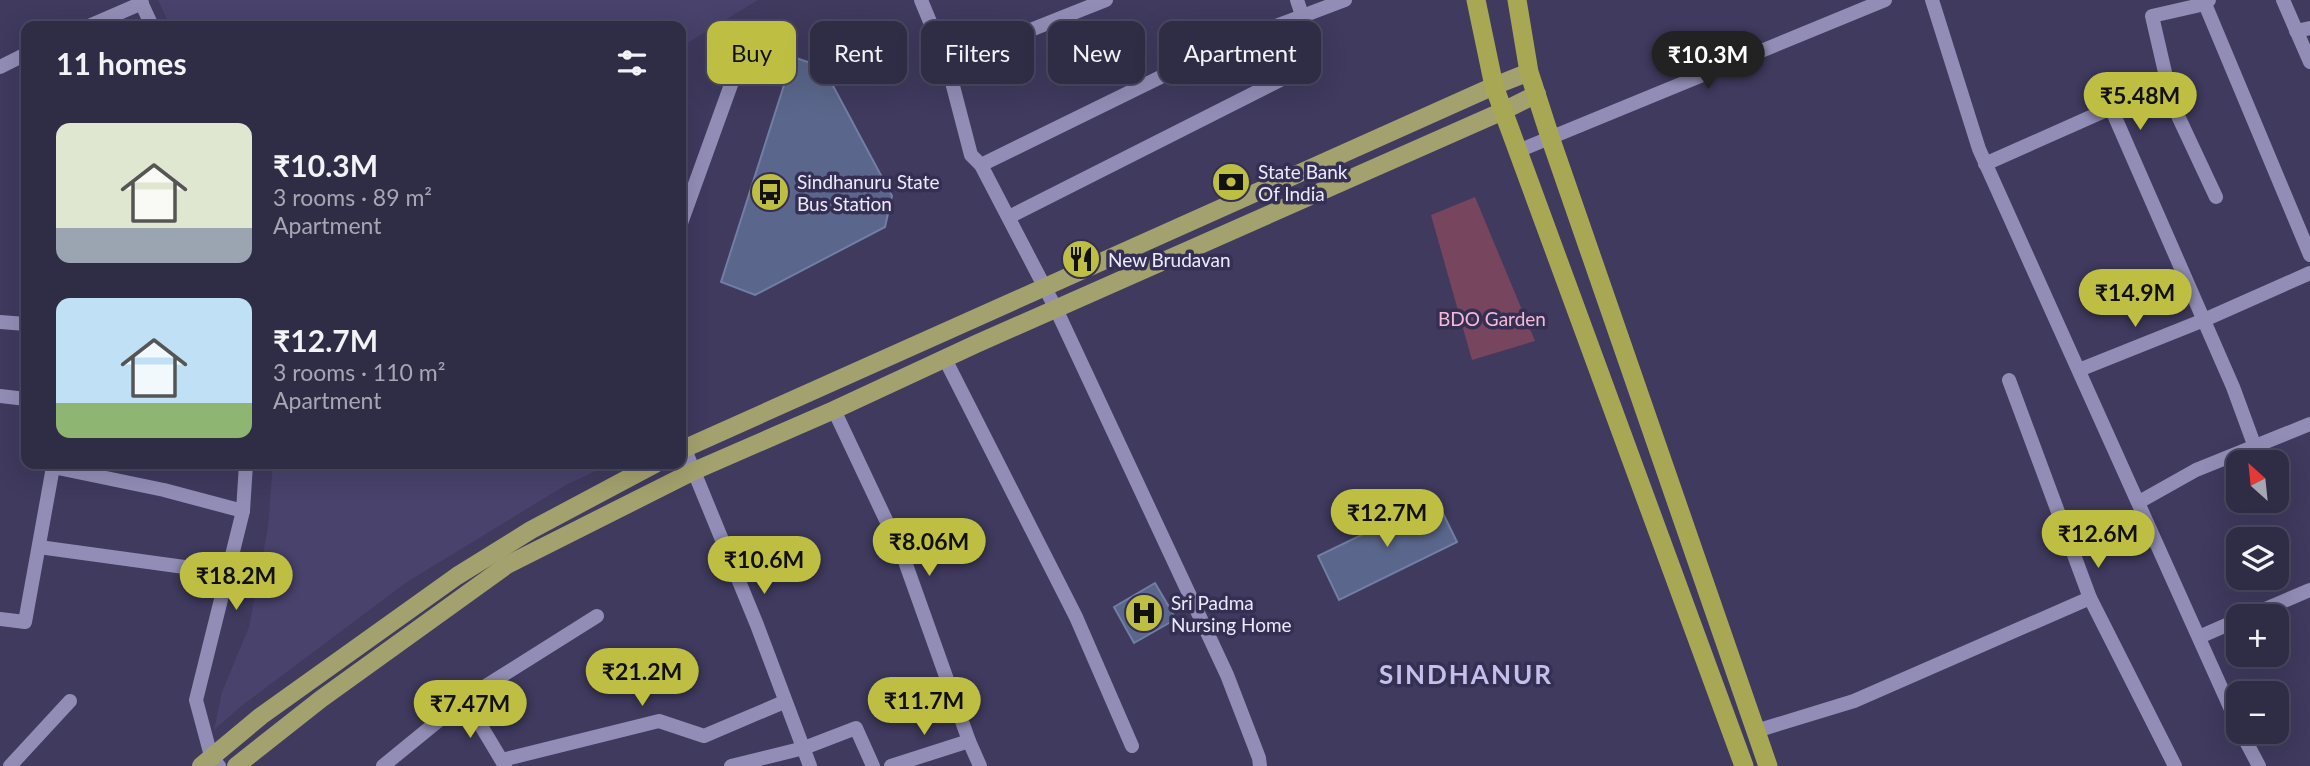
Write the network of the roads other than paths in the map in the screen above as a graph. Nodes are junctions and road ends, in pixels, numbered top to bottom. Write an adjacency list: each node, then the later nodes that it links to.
1 (921, 0): 15 (street)
2 (1106, 0): 16 (street)
3 (1297, 0): 12 (street)
4 (1345, 0): 12 (street)
5 (1476, 0): 24 (highway)
6 (1517, 0): 21 (highway)
7 (1885, 0): 27 (street)
8 (1932, 0): 29 (street)
9 (2283, 0): 17 (street)
10 (141, 1): 13 (street); 14 (street)
11 (2207, 2): 31 (street); 34 (street)
12 (1302, 15): 30 (street); 33 (street)
13 (99, 21)
14 (150, 21)
15 (930, 21)
16 (1034, 29)
17 (2303, 29): 19 (street)
18 (21, 56): 20 (street)
19 (2310, 62)
20 (0, 66)
21 (1529, 72): 24 (main road); 25 (highway)
22 (731, 84): 32 (street)
23 (952, 84): 30 (street)
24 (1494, 86): 26 (highway); 36 (main road)
25 (1536, 94): 26 (main road); 27 (highway)
26 (1503, 111): 28 (highway); 37 (main road)
27 (1550, 138): 28 (street); 71 (highway)
28 (1518, 151): 87 (highway)
29 (1985, 164): 38 (street); 42 (street)
30 (981, 165): 33 (street)
31 (2216, 197)
32 (686, 209)
33 (1009, 217): 36 (street)
34 (2310, 255)
35 (2310, 273): 38 (street)
36 (1045, 287): 37 (street); 48 (main road)
37 (1056, 309): 41 (main road); 86 (street)
38 (2204, 320): 42 (street); 49 (street)
39 (0, 322): 40 (street)
40 (21, 324)
41 (945, 359): 46 (main road); 74 (street)
42 (2079, 370): 56 (street)
43 (2009, 380): 61 (street)
44 (0, 396): 45 (street)
45 (21, 399)
46 (834, 410): 55 (main road); 72 (street)
47 (2310, 424): 49 (street)
48 (686, 444)
49 (2255, 447): 56 (street)
50 (686, 454): 55 (street)
51 (52, 469): 58 (street)
52 (67, 469): 57 (street)
53 (246, 469): 57 (street)
54 (646, 469): 76 (main road)
55 (694, 471): 70 (street); 79 (main road)
56 (2139, 502): 66 (street)
57 (243, 511): 59 (street)
58 (39, 547): 59 (street); 64 (street)
59 (228, 573): 76 (street)
60 (2310, 590): 62 (street)
61 (2090, 598): 71 (street); 89 (street)
62 (2277, 604)
63 (597, 616): 68 (street)
64 (0, 619)
65 (2226, 625): 66 (street)
66 (2199, 637): 67 (street)
67 (2226, 698)
68 (465, 699): 77 (street); 80 (street)
69 (70, 701): 78 (street)
70 (784, 702): 75 (street); 77 (street)
71 (1756, 731): 88 (highway)
72 (968, 741): 84 (street); 85 (street)
73 (2247, 744): 90 (street)
74 (1132, 746)
75 (804, 748): 81 (street); 82 (street); 83 (street)
76 (211, 763)
77 (503, 763)
78 (10, 766)
79 (236, 766)
80 (383, 766)
81 (732, 766)
82 (810, 766)
83 (873, 766)
84 (891, 766)
85 (980, 766)
86 (1260, 766)
87 (1744, 766)
88 (1768, 766)
89 (2175, 766)
90 (2259, 766)

